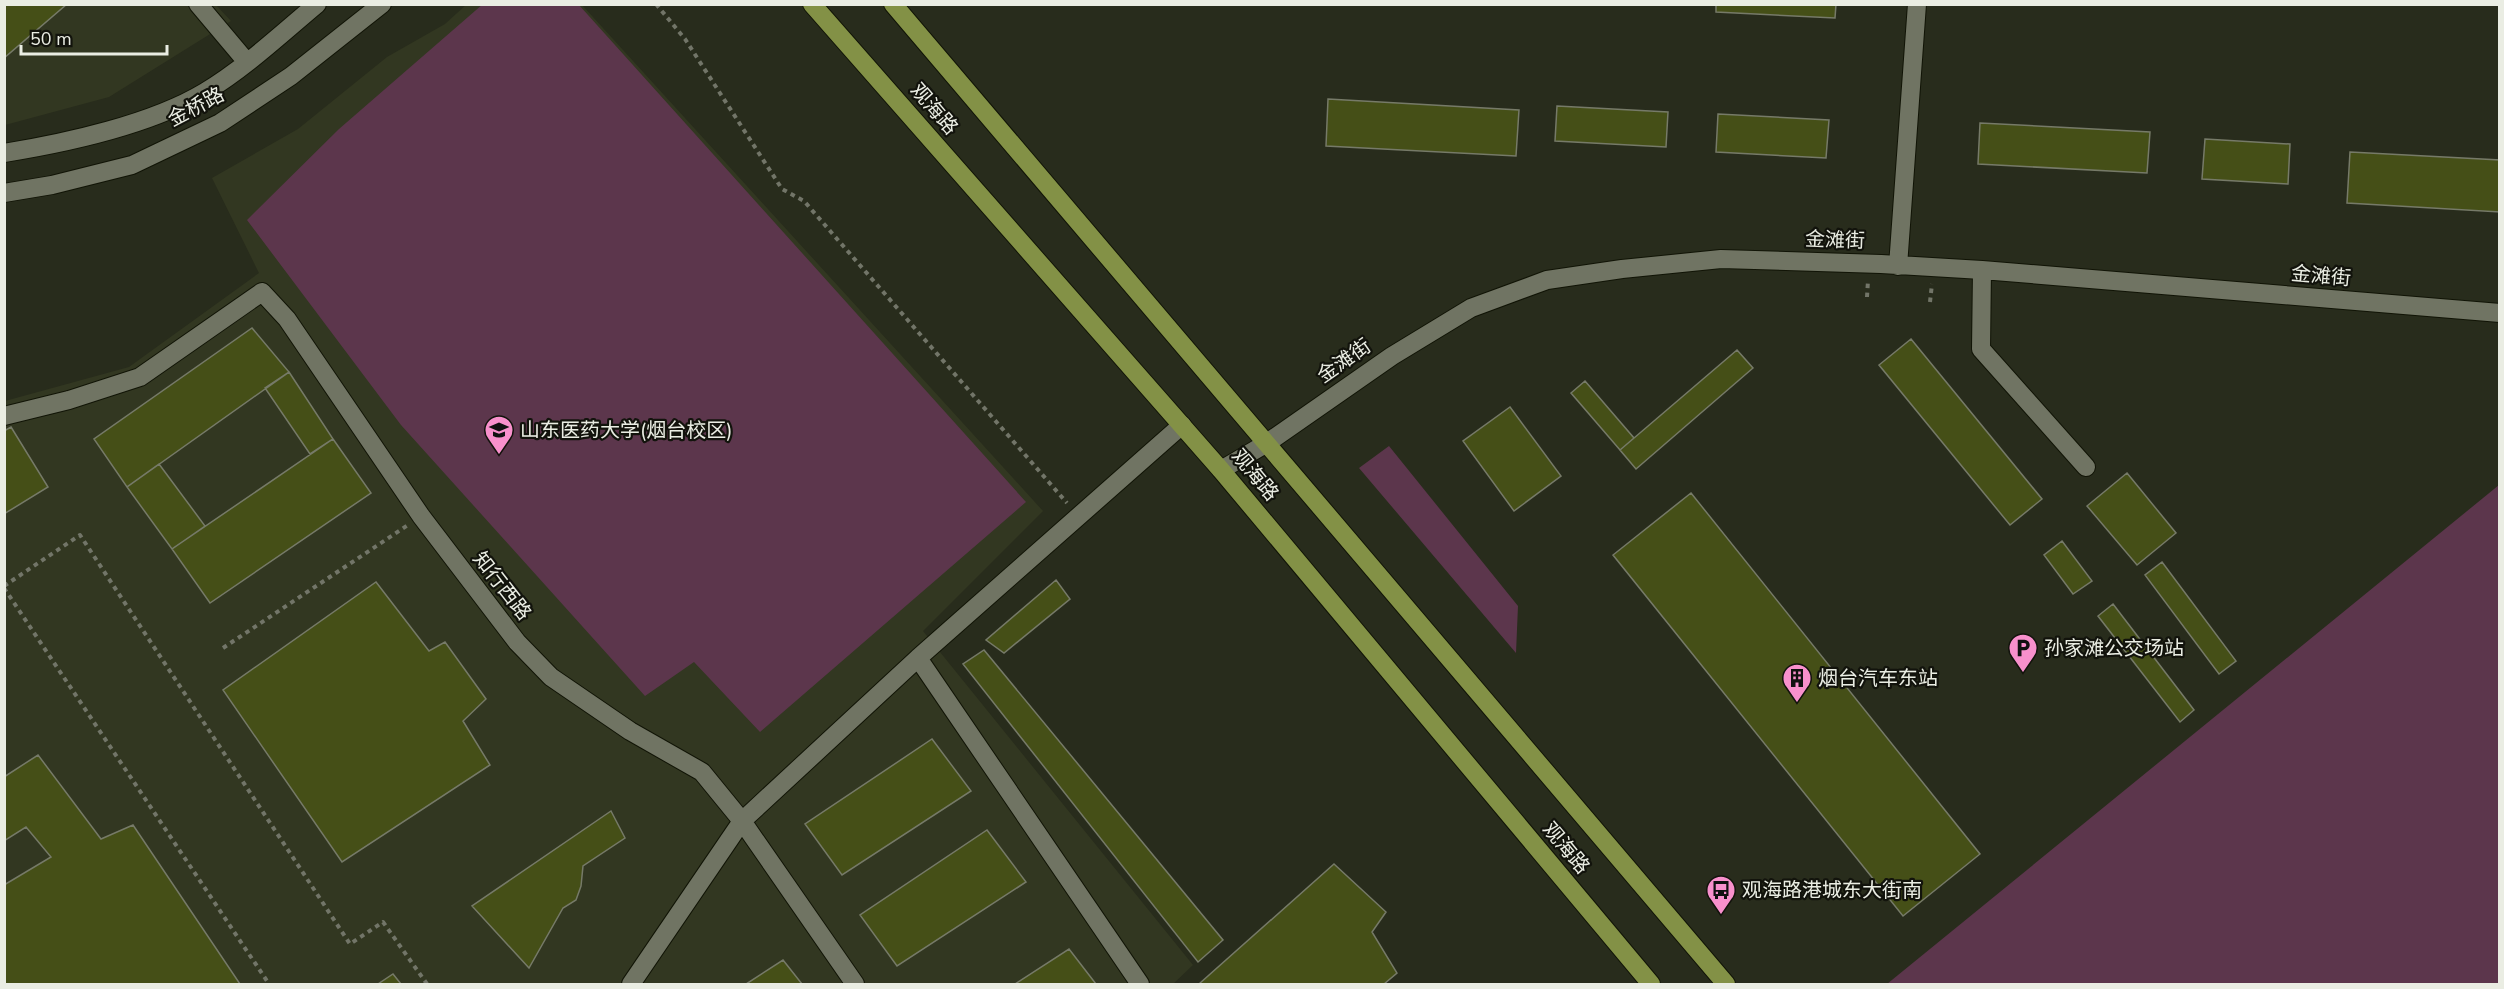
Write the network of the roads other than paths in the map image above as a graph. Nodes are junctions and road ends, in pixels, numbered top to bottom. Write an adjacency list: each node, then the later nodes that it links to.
1 (198, 4): 7 (street)
2 (317, 4): 7 (street, 金桥路)
3 (382, 4): 9 (street, 金桥路)
4 (812, 4): 14 (main road, 观海路)
5 (893, 4): 15 (main road, 观海路)
6 (1917, 4): 10 (street)
7 (246, 62): 8 (street, 金桥路)
8 (4, 153)
9 (4, 193)
10 (1898, 266): 11 (street, 金滩街); 15 (street, 金滩街)
11 (1982, 270): 12 (street, 金滩街); 16 (street)
12 (2499, 313)
13 (4, 416): 19 (street, 知行西路)
14 (1182, 425): 17 (main road, 观海路); 18 (street)
15 (1267, 443): 17 (street, 金滩街); 24 (main road, 观海路)
16 (2086, 467)
17 (1221, 470): 23 (main road, 观海路)
18 (918, 658): 19 (street); 22 (street)
19 (742, 821): 20 (street); 21 (street, 知行西路)
20 (631, 984)
21 (855, 984)
22 (1140, 984)
23 (1651, 984)
24 (1726, 984)

